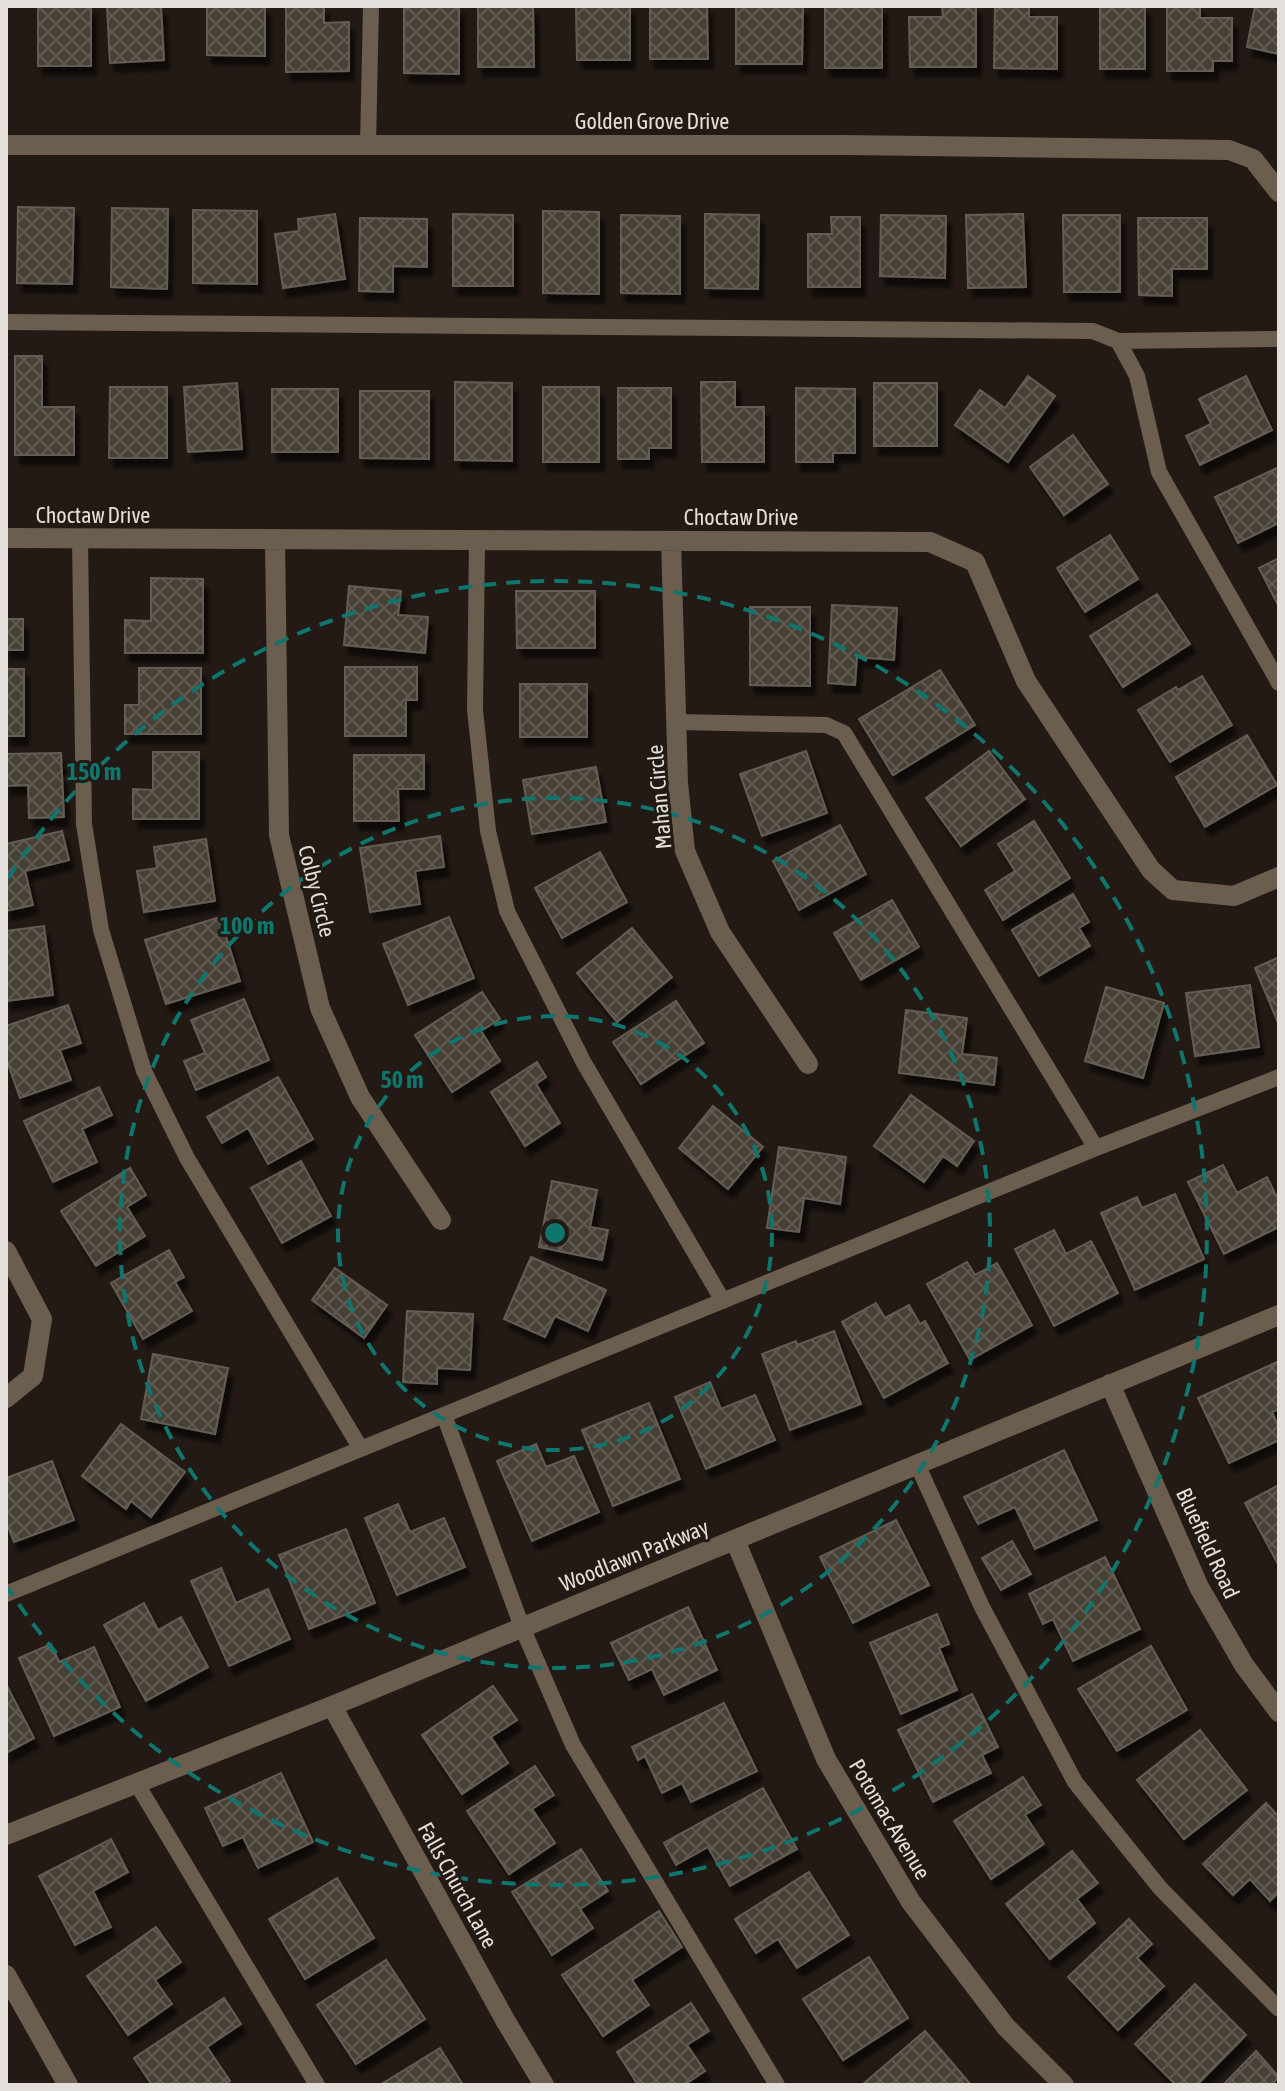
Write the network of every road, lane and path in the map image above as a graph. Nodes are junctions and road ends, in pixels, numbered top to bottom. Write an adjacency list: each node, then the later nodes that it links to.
1 (371, 6): 3 (lane)
2 (6, 145): 3 (street, Golden Grove Drive)
3 (368, 145): 4 (street, Golden Grove Drive)
4 (1279, 192)
5 (6, 322): 7 (lane)
6 (1279, 339): 7 (lane)
7 (1118, 341): 13 (lane)
8 (6, 538): 9 (street, Choctaw Drive)
9 (80, 539): 10 (street, Choctaw Drive); 26 (lane)
10 (275, 539): 11 (street, Choctaw Drive); 19 (street, Colby Circle)
11 (477, 540): 12 (street, Choctaw Drive); 21 (lane)
12 (671, 541): 14 (street, Mahan Circle); 15 (street, Choctaw Drive)
13 (1279, 683)
14 (677, 722): 16 (street, Mahan Circle); 18 (lane)
15 (1279, 877)
16 (808, 1064)
17 (1279, 1077): 18 (lane)
18 (1096, 1148): 21 (lane)
19 (441, 1220)
20 (6, 1251): 24 (street)
21 (723, 1301): 25 (lane)
22 (1279, 1315): 23 (street, Woodlawn Parkway)
23 (1110, 1384): 27 (street, Woodlawn Parkway); 32 (street, Bluefield Road)
24 (6, 1398)
25 (444, 1415): 26 (lane); 30 (lane)
26 (361, 1449): 29 (lane)
27 (917, 1464): 28 (street, Woodlawn Parkway); 36 (lane)
28 (735, 1540): 30 (street, Woodlawn Parkway); 41 (street, Potomac Avenue)
29 (6, 1594)
30 (522, 1627): 31 (street, Woodlawn Parkway); 40 (lane)
31 (332, 1706): 33 (street, Woodlawn Parkway); 39 (street, Falls Church Lane)
32 (1279, 1712)
33 (137, 1784): 34 (street, Woodlawn Parkway); 38 (lane)
34 (6, 1835)
35 (6, 1975): 37 (street)
36 (1279, 2009)
37 (68, 2085)
38 (317, 2085)
39 (544, 2085)
40 (777, 2085)
41 (1064, 2085)

